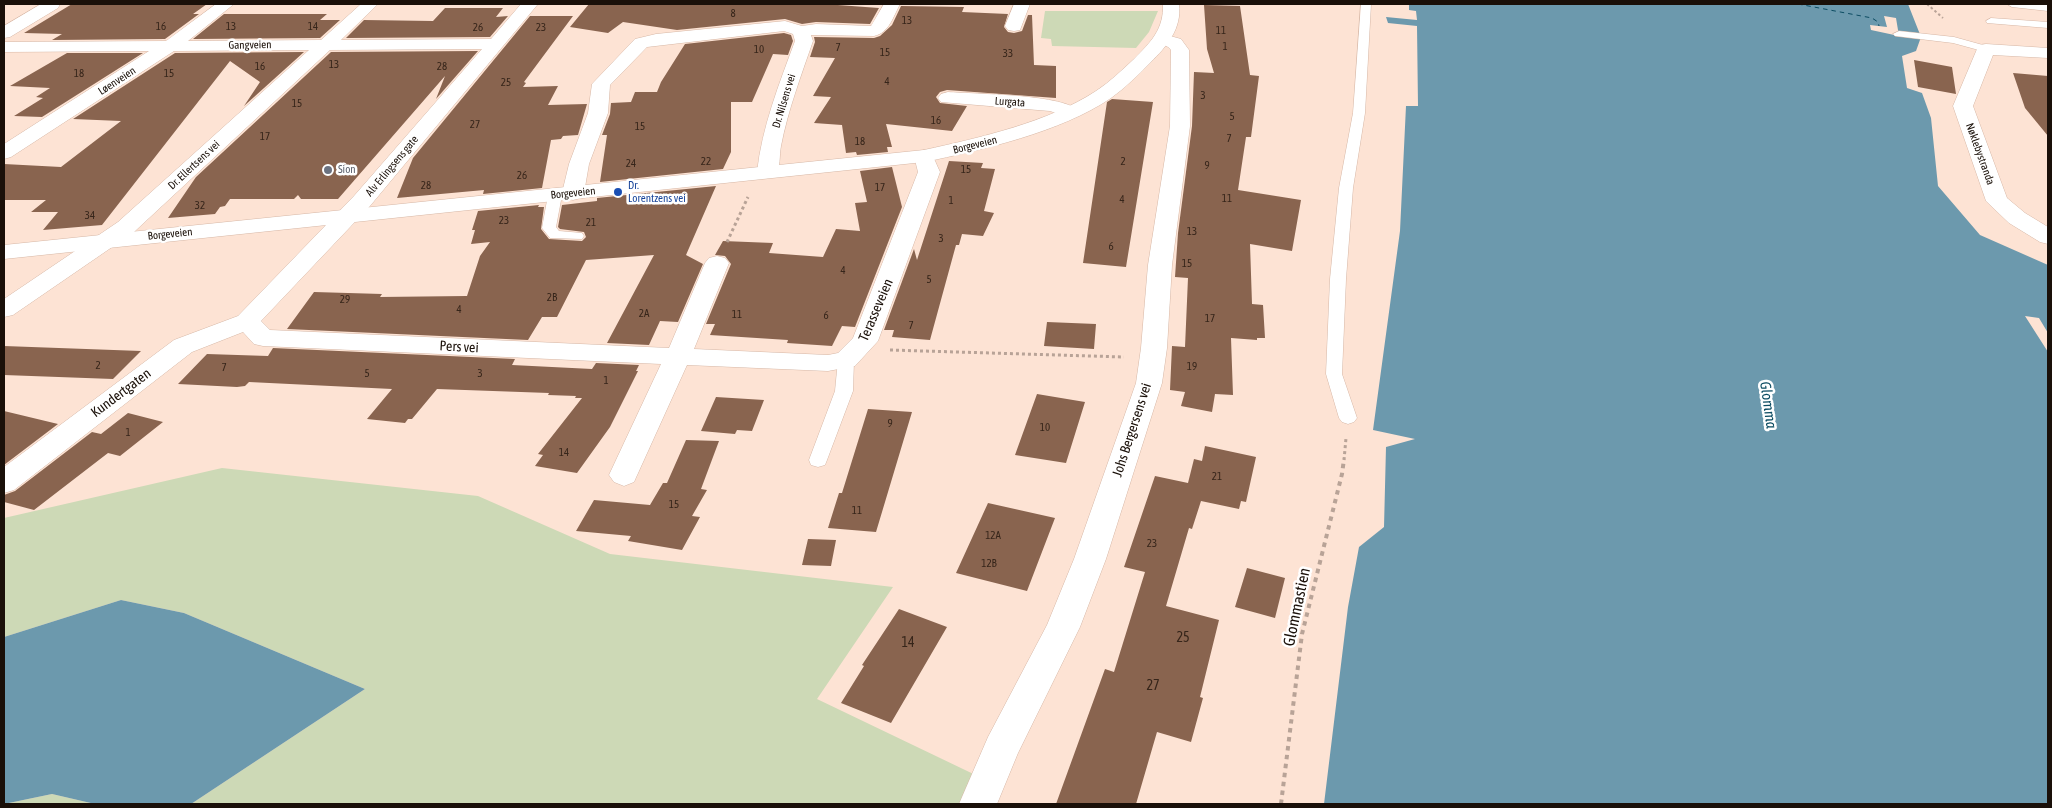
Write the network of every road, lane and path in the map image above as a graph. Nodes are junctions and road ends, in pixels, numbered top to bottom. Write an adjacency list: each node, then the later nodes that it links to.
1 (52, 4): 15 (street)
2 (226, 4): 20 (street, Løenveien)
3 (370, 4): 19 (street, Dr. Ellertsens vei)
4 (530, 4): 18 (street, Alv Erlingsens gate)
5 (892, 4): 12 (street)
6 (1022, 4): 14 (street)
7 (1171, 4): 17 (street, Borgeveien)
8 (1366, 4): 41 (lane)
9 (2012, 4): 10 (lane)
10 (2048, 8)
11 (1991, 21): 13 (lane)
12 (792, 23): 28 (street, Dr. Nilsens vei); 29 (street)
13 (2048, 25)
14 (1014, 26)
15 (4, 33)
16 (1899, 34): 22 (lane)
17 (1163, 39): 25 (street, Borgeveien); 40 (street, Johs Bergersens vei)
18 (496, 44): 19 (street, Gangveien); 30 (street, Alv Erlingsens gate)
19 (325, 45): 20 (street, Gangveien); 33 (street, Dr. Ellertsens vei)
20 (170, 46): 21 (street, Gangveien); 26 (street, Løenveien)
21 (4, 47)
22 (1986, 48): 23 (street); 32 (street, Nøklebystranda)
23 (2048, 52)
24 (948, 98): 25 (street, Lurgata)
25 (1070, 112): 27 (street, Borgeveien)
26 (4, 153)
27 (924, 156): 28 (street, Borgeveien); 38 (street, Terasseveien)
28 (762, 173): 29 (street, Borgeveien); 35 (path)
29 (564, 194): 30 (street, Borgeveien); 31 (lane)
30 (348, 216): 33 (street, Borgeveien); 37 (street, Alv Erlingsens gate)
31 (577, 236)
32 (2048, 237)
33 (110, 240): 34 (street, Borgeveien); 36 (street, Dr. Ellertsens vei)
34 (4, 252)
35 (717, 264): 39 (street)
36 (4, 310)
37 (247, 321): 39 (street, Pers vei); 44 (street, Kundertgaten)
38 (852, 354): 39 (street, Pers vei); 40 (path); 42 (lane, Terasseveien)
39 (678, 356): 43 (street)
40 (1152, 358): 45 (street, Johs Bergersens vei)
41 (1348, 418): 46 (path, Glommastien)
42 (818, 460)
43 (624, 475)
44 (4, 482)
45 (978, 804)
46 (1281, 804)

